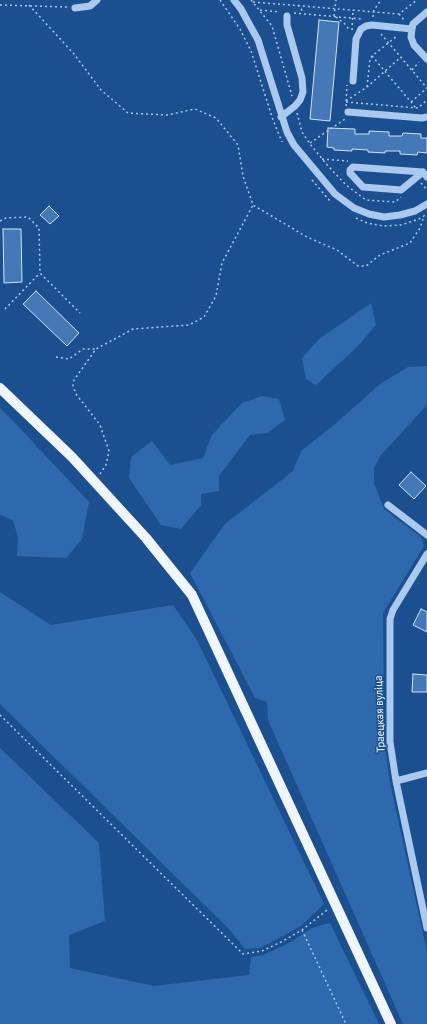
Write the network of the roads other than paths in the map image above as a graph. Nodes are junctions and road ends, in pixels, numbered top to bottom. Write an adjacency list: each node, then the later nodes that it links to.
1 (97, 0): 3 (street)
2 (234, 0): 10 (street)
3 (75, 8)
4 (427, 12): 6 (street)
5 (287, 14): 10 (street)
6 (412, 29): 7 (street); 8 (street)
7 (427, 59)
8 (351, 80)
9 (346, 111): 11 (street)
10 (281, 117): 13 (street)
11 (427, 117)
12 (425, 175): 12 (street)
13 (427, 204)
14 (0, 388): 21 (main road)
15 (388, 506): 16 (street)
16 (427, 535)
17 (427, 554): 19 (street, Траецкая вуліца)
18 (427, 773): 19 (street)
19 (396, 781): 20 (street, Траецкая вуліца)
20 (427, 928)
21 (391, 1024)

